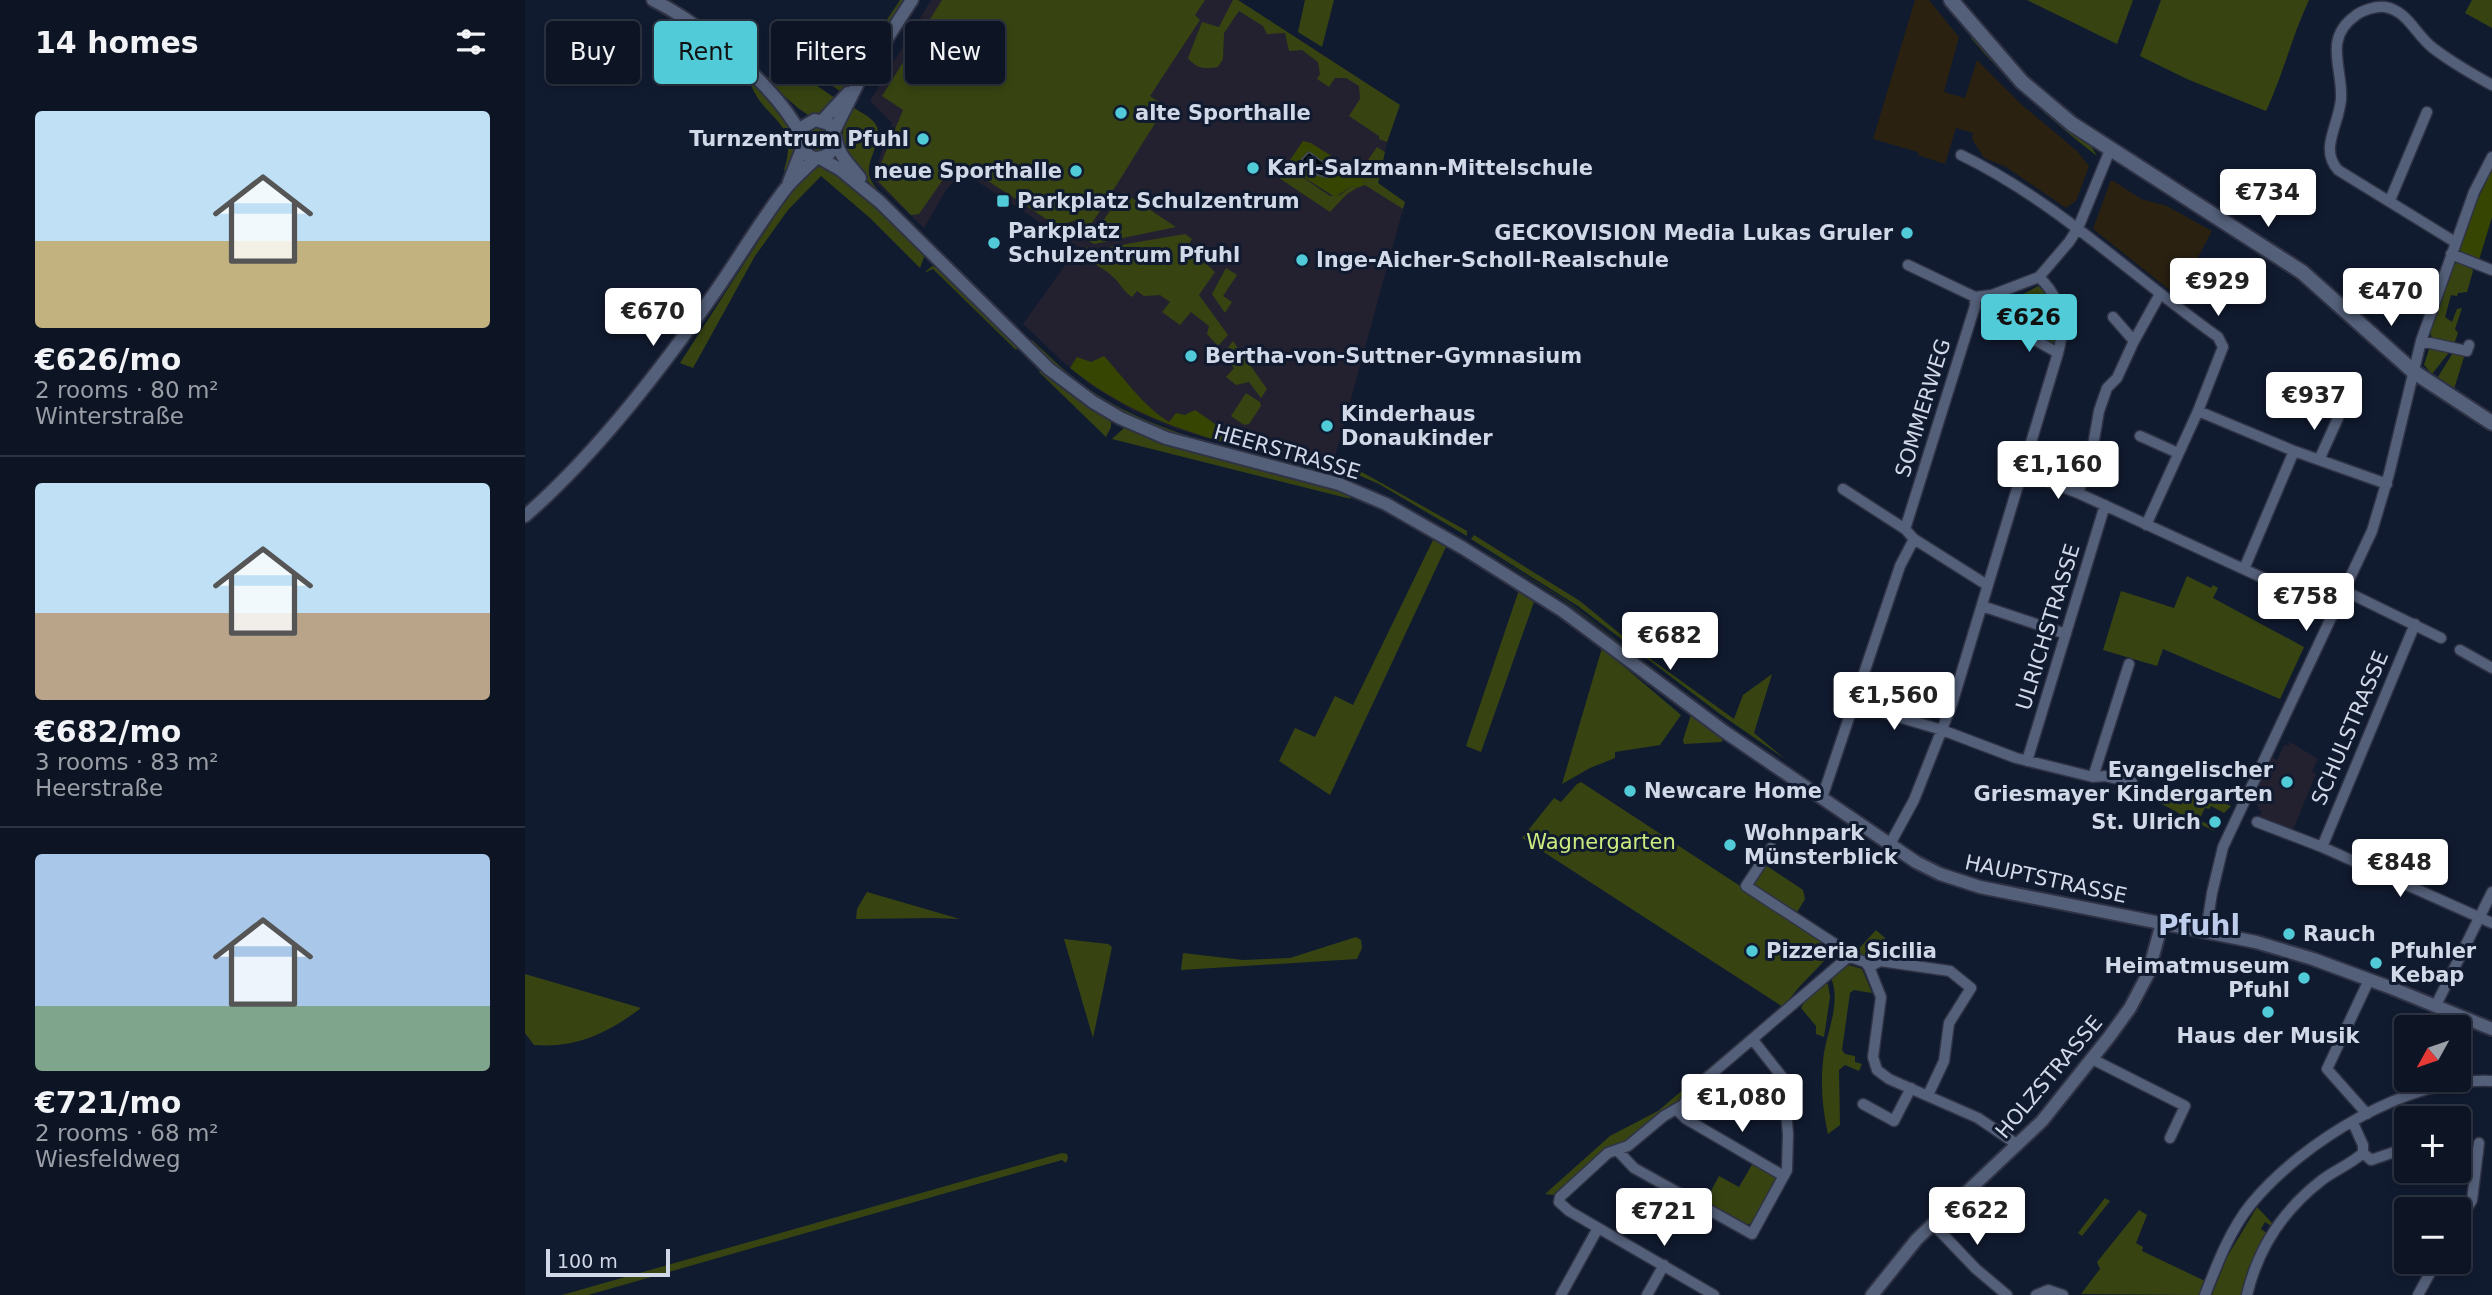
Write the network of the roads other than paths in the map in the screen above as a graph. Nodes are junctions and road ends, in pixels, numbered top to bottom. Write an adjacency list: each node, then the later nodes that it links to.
1 (653, 0): 10 (street)
2 (912, 0): 4 (street)
3 (1951, 0): 13 (main road)
4 (891, 32)
5 (857, 84): 9 (street)
6 (858, 84): 11 (street)
7 (2492, 85): 18 (street)
8 (2427, 113): 18 (street)
9 (823, 121): 10 (street); 11 (street)
10 (804, 128): 12 (street)
11 (835, 137): 16 (street); 19 (street, HEERSTRASSE)
12 (802, 149): 16 (street); 17 (street)
13 (2110, 150): 20 (street); 34 (main road)
14 (1961, 155): 20 (street)
15 (2492, 157): 21 (street)
16 (818, 158): 17 (street); 19 (street, HEERSTRASSE)
17 (787, 187): 47 (street)
18 (2390, 200): 21 (street)
19 (880, 202): 64 (street, HEERSTRASSE)
20 (2078, 228): 25 (street); 26 (street)
21 (2455, 242): 22 (street)
22 (2451, 254): 24 (street); 31 (street)
23 (1908, 265): 27 (street)
24 (2492, 270)
25 (2039, 277): 27 (street); 33 (street)
26 (2161, 294): 30 (street); 35 (street)
27 (1975, 297): 49 (street, SOMMERWEG)
28 (2113, 317): 30 (street)
29 (2014, 328): 33 (street)
30 (2134, 341): 45 (street)
31 (2421, 341): 32 (street); 34 (street)
32 (2469, 345)
33 (2059, 353): 42 (street)
34 (2414, 372): 37 (main road); 43 (street)
35 (2198, 411): 39 (street); 40 (street)
36 (2338, 418): 41 (street)
37 (2492, 423)
38 (2140, 436): 40 (street)
39 (2294, 450): 41 (street); 51 (street)
40 (2178, 453): 48 (street)
41 (2319, 460): 43 (street)
42 (2022, 471): 45 (street); 52 (street)
43 (2386, 484): 53 (street)
44 (1843, 489): 49 (street)
45 (2078, 493): 46 (street)
46 (2105, 505): 48 (street); 57 (street, ULRICHSTRASSE)
47 (525, 516)
48 (2146, 525): 51 (street)
49 (1905, 529): 50 (street)
50 (1914, 539): 52 (street); 62 (street)
51 (2244, 569): 55 (street)
52 (1987, 585): 54 (street)
53 (2345, 591): 55 (street); 56 (street)
54 (1982, 606): 57 (street); 63 (street)
55 (2335, 611): 77 (street)
56 (2415, 624): 58 (street); 71 (street, SCHULSTRASSE)
57 (2066, 634): 65 (street, ULRICHSTRASSE)
58 (2441, 638)
59 (2460, 650): 61 (street)
60 (2129, 664): 66 (street)
61 (2492, 668)
62 (1855, 704): 63 (street); 68 (street)
63 (1942, 730): 65 (street); 70 (street)
64 (1740, 743): 68 (street, HAUPTSTRASSE)
65 (2027, 761): 66 (street)
66 (2093, 777): 67 (street)
67 (2132, 782)
68 (1822, 798): 70 (street, HAUPTSTRASSE)
69 (2257, 822): 71 (street)
70 (1890, 844): 75 (street, HAUPTSTRASSE)
71 (2322, 847): 74 (street)
72 (1771, 848): 78 (street)
73 (2492, 892): 74 (street)
74 (2480, 918): 76 (street); 81 (street)
75 (2162, 923): 77 (street, HAUPTSTRASSE); 84 (street, HOLZSTRASSE)
76 (2492, 923)
77 (2206, 931): 80 (street, HAUPTSTRASSE)
78 (1847, 958): 79 (street); 83 (street)
79 (1869, 967): 86 (street); 87 (street)
80 (2369, 980): 81 (street, HAUPTSTRASSE); 90 (street)
81 (2436, 1005): 82 (street, HAUPTSTRASSE)
82 (2492, 1029)
83 (1753, 1041): 89 (street); 98 (street)
84 (2092, 1059): 92 (street); 93 (street, HOLZSTRASSE)
85 (2492, 1081): 90 (street)
86 (1911, 1088): 87 (street); 88 (street)
87 (1928, 1095): 93 (street)
88 (1863, 1104)
89 (1677, 1110): 95 (street); 98 (street)
90 (2367, 1114): 91 (street)
91 (2353, 1123): 97 (street); 111 (street)
92 (2170, 1138)
93 (2018, 1145): 100 (street, HOLZSTRASSE)
94 (2471, 1149): 99 (street)
95 (1617, 1150): 98 (street); 101 (street)
96 (2394, 1151): 97 (street)
97 (2363, 1153): 112 (street)
98 (1784, 1176)
99 (2471, 1201)
100 (1933, 1224): 107 (street, HOLZSTRASSE); 108 (street)
101 (1598, 1228): 102 (street); 104 (street)
102 (1664, 1265): 105 (street); 106 (street)
103 (2430, 1274): 113 (street)
104 (1561, 1295)
105 (1647, 1295)
106 (1714, 1295)
107 (1873, 1295)
108 (2007, 1295)
109 (2036, 1295): 110 (street)
110 (2063, 1295)
111 (2205, 1295)
112 (2247, 1295)
113 (2419, 1295)

